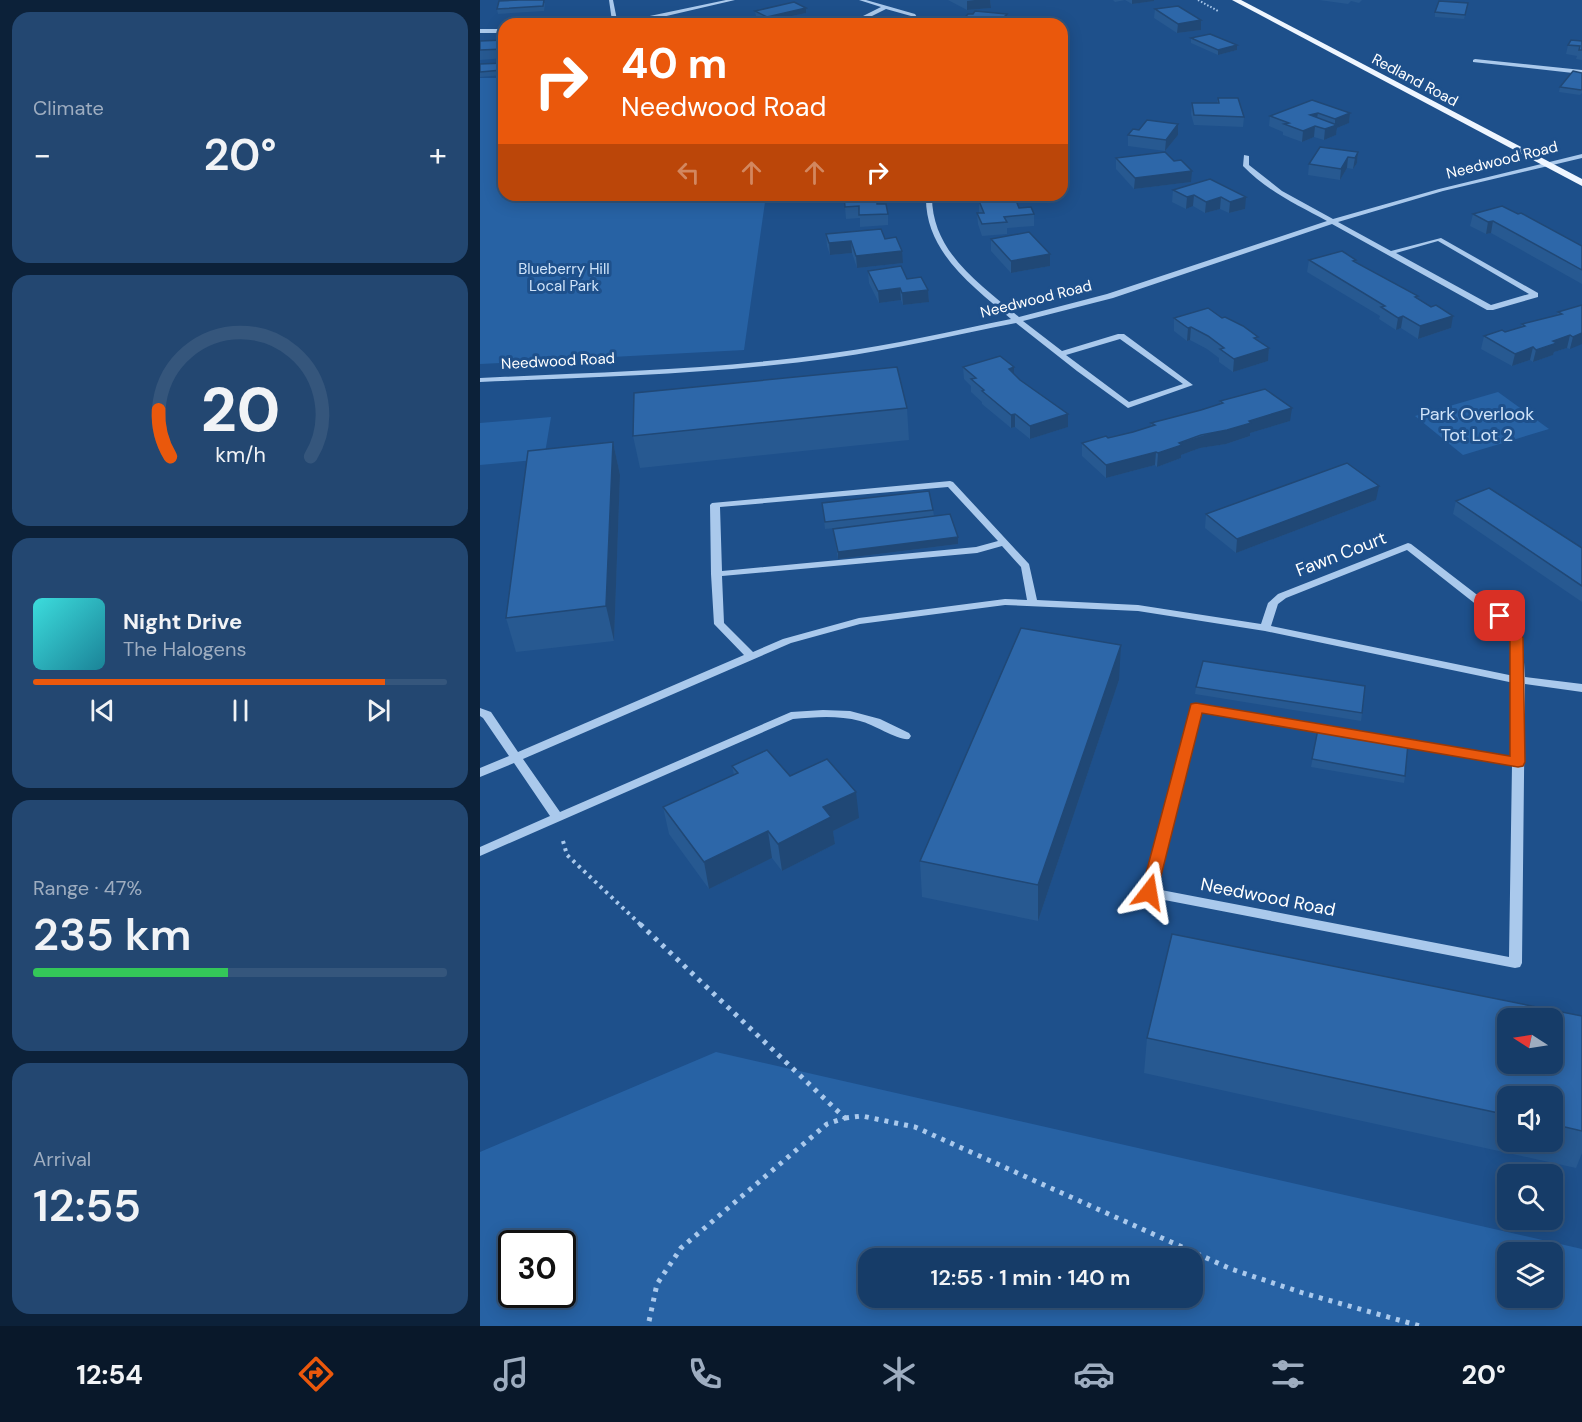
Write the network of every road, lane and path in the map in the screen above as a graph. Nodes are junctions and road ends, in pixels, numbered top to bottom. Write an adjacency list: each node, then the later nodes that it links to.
1 (610, 0): 6 (street)
2 (733, 0): 7 (street)
3 (861, 0): 5 (street)
4 (1236, 0): 16 (main road, Redland Road)
5 (885, 7): 8 (street); 9 (street)
6 (614, 18)
7 (641, 18)
8 (866, 18)
9 (915, 18)
10 (498, 30): 11 (street)
11 (480, 31)
12 (1475, 61): 13 (street)
13 (1582, 72)
14 (1246, 156): 19 (street)
15 (1582, 156): 16 (street, Needwood Road)
16 (1546, 165): 17 (main road, Redland Road); 19 (street, Needwood Road)
17 (1582, 183)
18 (929, 201): 21 (street)
19 (1333, 221): 20 (street); 21 (street, Needwood Road)
20 (1390, 253): 20 (street)
21 (1017, 320): 22 (street); 23 (street, Needwood Road)
22 (1061, 354): 22 (street)
23 (480, 380)
24 (1004, 542): 25 (street); 25 (street); 26 (street)
25 (716, 574): 28 (street)
26 (1032, 602): 27 (street); 28 (street)
27 (1265, 628): 29 (street); 29 (street, Fawn Court)
28 (751, 656): 33 (street)
29 (1518, 680): 30 (street); 34 (street, Needwood Road)
30 (1582, 688)
31 (480, 712): 33 (street)
32 (905, 735): 36 (street)
33 (515, 759): 35 (street); 36 (street)
34 (1518, 762): 34 (street, Needwood Road)
35 (480, 773)
36 (557, 817): 37 (street); 38 (path)
37 (480, 852)
38 (845, 1118): 39 (path); 40 (path)
39 (648, 1326)
40 (1420, 1326)

